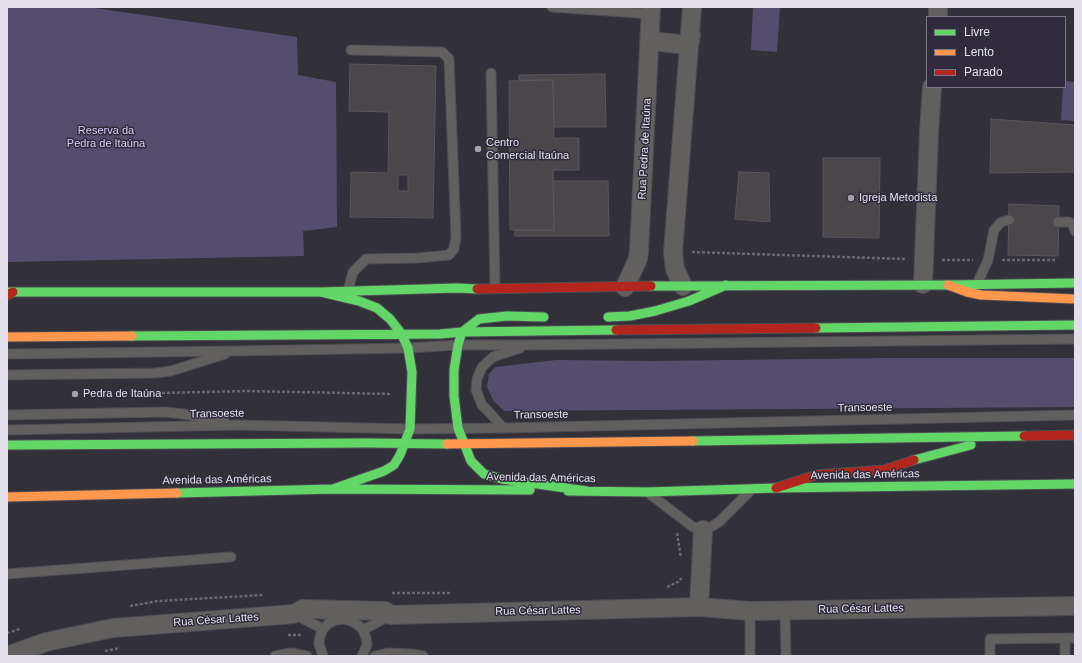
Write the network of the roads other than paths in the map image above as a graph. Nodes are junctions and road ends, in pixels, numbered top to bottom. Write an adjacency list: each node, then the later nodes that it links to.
1 (552, 7): 4 (lane)
2 (692, 7): 6 (street)
3 (698, 7): 6 (street)
4 (651, 10): 5 (street, Rua Pedra de Itaúna)
5 (650, 41): 6 (street); 19 (street, Rua Pedra de Itaúna)
6 (689, 45): 17 (street)
7 (351, 50): 22 (lane)
8 (492, 73): 20 (lane)
9 (932, 88): 14 (street)
10 (1009, 220): 15 (lane)
11 (1058, 222): 12 (lane)
12 (1075, 231)
13 (1075, 283): 15 (main road)
14 (923, 284): 16 (main road); 18 (main road)
15 (977, 284): 16 (main road)
16 (948, 285): 24 (main road)
17 (683, 286): 18 (main road); 19 (main road)
18 (726, 286): 26 (main road)
19 (625, 287): 20 (main road)
20 (495, 288): 22 (main road)
21 (321, 292): 22 (main road); 23 (main road); 29 (main road)
22 (348, 292)
23 (9, 293)
24 (1075, 299)
25 (553, 317): 28 (main road)
26 (599, 317)
27 (1075, 325): 28 (main road)
28 (462, 332): 29 (main road); 32 (main road)
29 (402, 333): 30 (main road); 34 (main road)
30 (7, 337)
31 (1075, 339): 33 (lane)
32 (458, 345): 33 (lane); 34 (lane); 41 (main road)
33 (527, 345): 42 (lane)
34 (408, 348): 35 (lane); 43 (main road)
35 (235, 351): 36 (lane); 37 (lane)
36 (7, 354)
37 (7, 375)
38 (7, 415): 40 (lane)
39 (1075, 416): 42 (lane, Transoeste)
40 (239, 426): 43 (lane, Transoeste); 44 (lane, Transoeste)
41 (458, 428): 42 (lane, Transoeste); 43 (lane, Transoeste); 48 (main road)
42 (503, 428)
43 (410, 429): 47 (main road)
44 (7, 430)
45 (1075, 435): 46 (main road)
46 (1014, 436): 48 (main road); 51 (main road)
47 (405, 443): 48 (main road); 49 (main road); 52 (main road)
48 (464, 444): 54 (main road)
49 (7, 446)
50 (1075, 484): 51 (main road, Avenida das Américas)
51 (776, 488): 53 (main road, Avenida das Américas)
52 (333, 489): 54 (main road, Avenida das Américas); 56 (main road, Avenida das Américas)
53 (751, 489): 55 (main road, Avenida das Américas); 57 (lane)
54 (586, 491): 55 (main road, Avenida das Américas)
55 (647, 492): 57 (lane)
56 (7, 497)
57 (703, 530): 61 (street)
58 (231, 557): 59 (lane)
59 (7, 574)
60 (1075, 606): 63 (street, Rua César Lattes)
61 (699, 607): 62 (street, Rua César Lattes); 65 (street, Rua César Lattes)
62 (750, 611): 63 (street, Rua César Lattes); 77 (lane)
63 (785, 611): 78 (lane)
64 (294, 614): 65 (street, Rua César Lattes); 66 (lane); 70 (street, Rua César Lattes)
65 (390, 615): 67 (lane)
66 (323, 629): 67 (lane); 73 (lane)
67 (363, 630): 74 (lane)
68 (1065, 638): 69 (lane); 79 (lane); 80 (lane)
69 (1075, 638)
70 (7, 656)
71 (276, 656): 72 (lane)
72 (308, 656)
73 (323, 656)
74 (362, 656)
75 (375, 656): 76 (lane)
76 (423, 656)
77 (750, 656)
78 (786, 656)
79 (990, 656)
80 (1065, 656)

